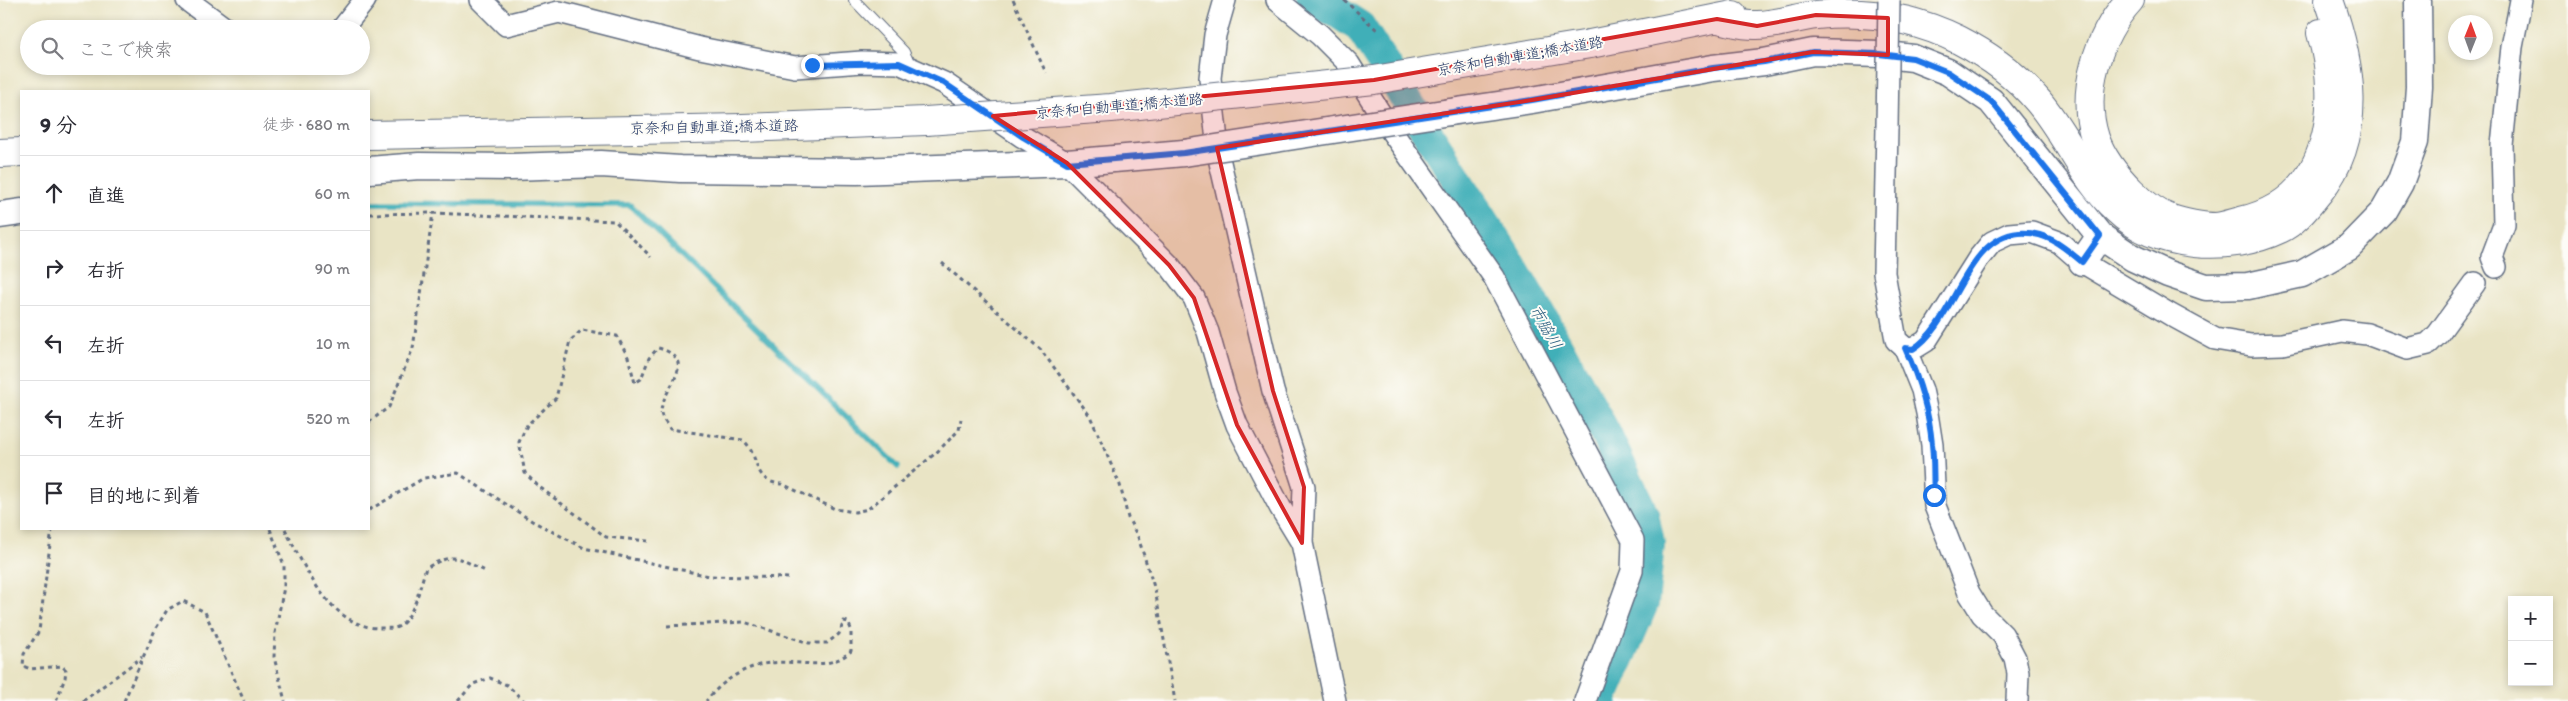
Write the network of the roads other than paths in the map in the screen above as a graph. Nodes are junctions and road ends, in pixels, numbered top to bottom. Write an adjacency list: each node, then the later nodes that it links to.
1 (187, 0): 16 (street)
2 (365, 0): 17 (street)
3 (480, 0): 19 (street)
4 (854, 0): 19 (lane)
5 (1225, 0): 32 (street)
6 (1277, 0): 34 (street)
7 (1739, 0): 18 (highway)
8 (1800, 0): 15 (highway, 京奈和自動車道;橋本道路)
9 (1888, 0): 31 (street, bridge)
10 (2130, 0): 11 (highway)
11 (2312, 0)
12 (2329, 0): 15 (highway)
13 (2418, 0): 27 (street)
14 (2521, 0): 29 (street)
15 (1717, 19): 18 (highway, 京奈和自動車道;橋本道路)
16 (214, 20)
17 (349, 20)
18 (1640, 34): 20 (highway, 京奈和自動車道;橋本道路, bridge)
19 (912, 69): 23 (street)
20 (370, 135)
21 (20, 152): 22 (highway)
22 (0, 153)
23 (1067, 163): 24 (street); 27 (street, bridge); 32 (street)
24 (370, 170)
25 (20, 212): 26 (street)
26 (0, 215)
27 (2100, 236): 28 (street)
28 (2082, 262): 30 (street); 31 (street)
29 (2496, 267)
30 (2475, 283)
31 (1905, 348): 35 (street)
32 (1302, 543): 33 (street)
33 (1335, 701)
34 (1585, 701)
35 (2016, 701)

